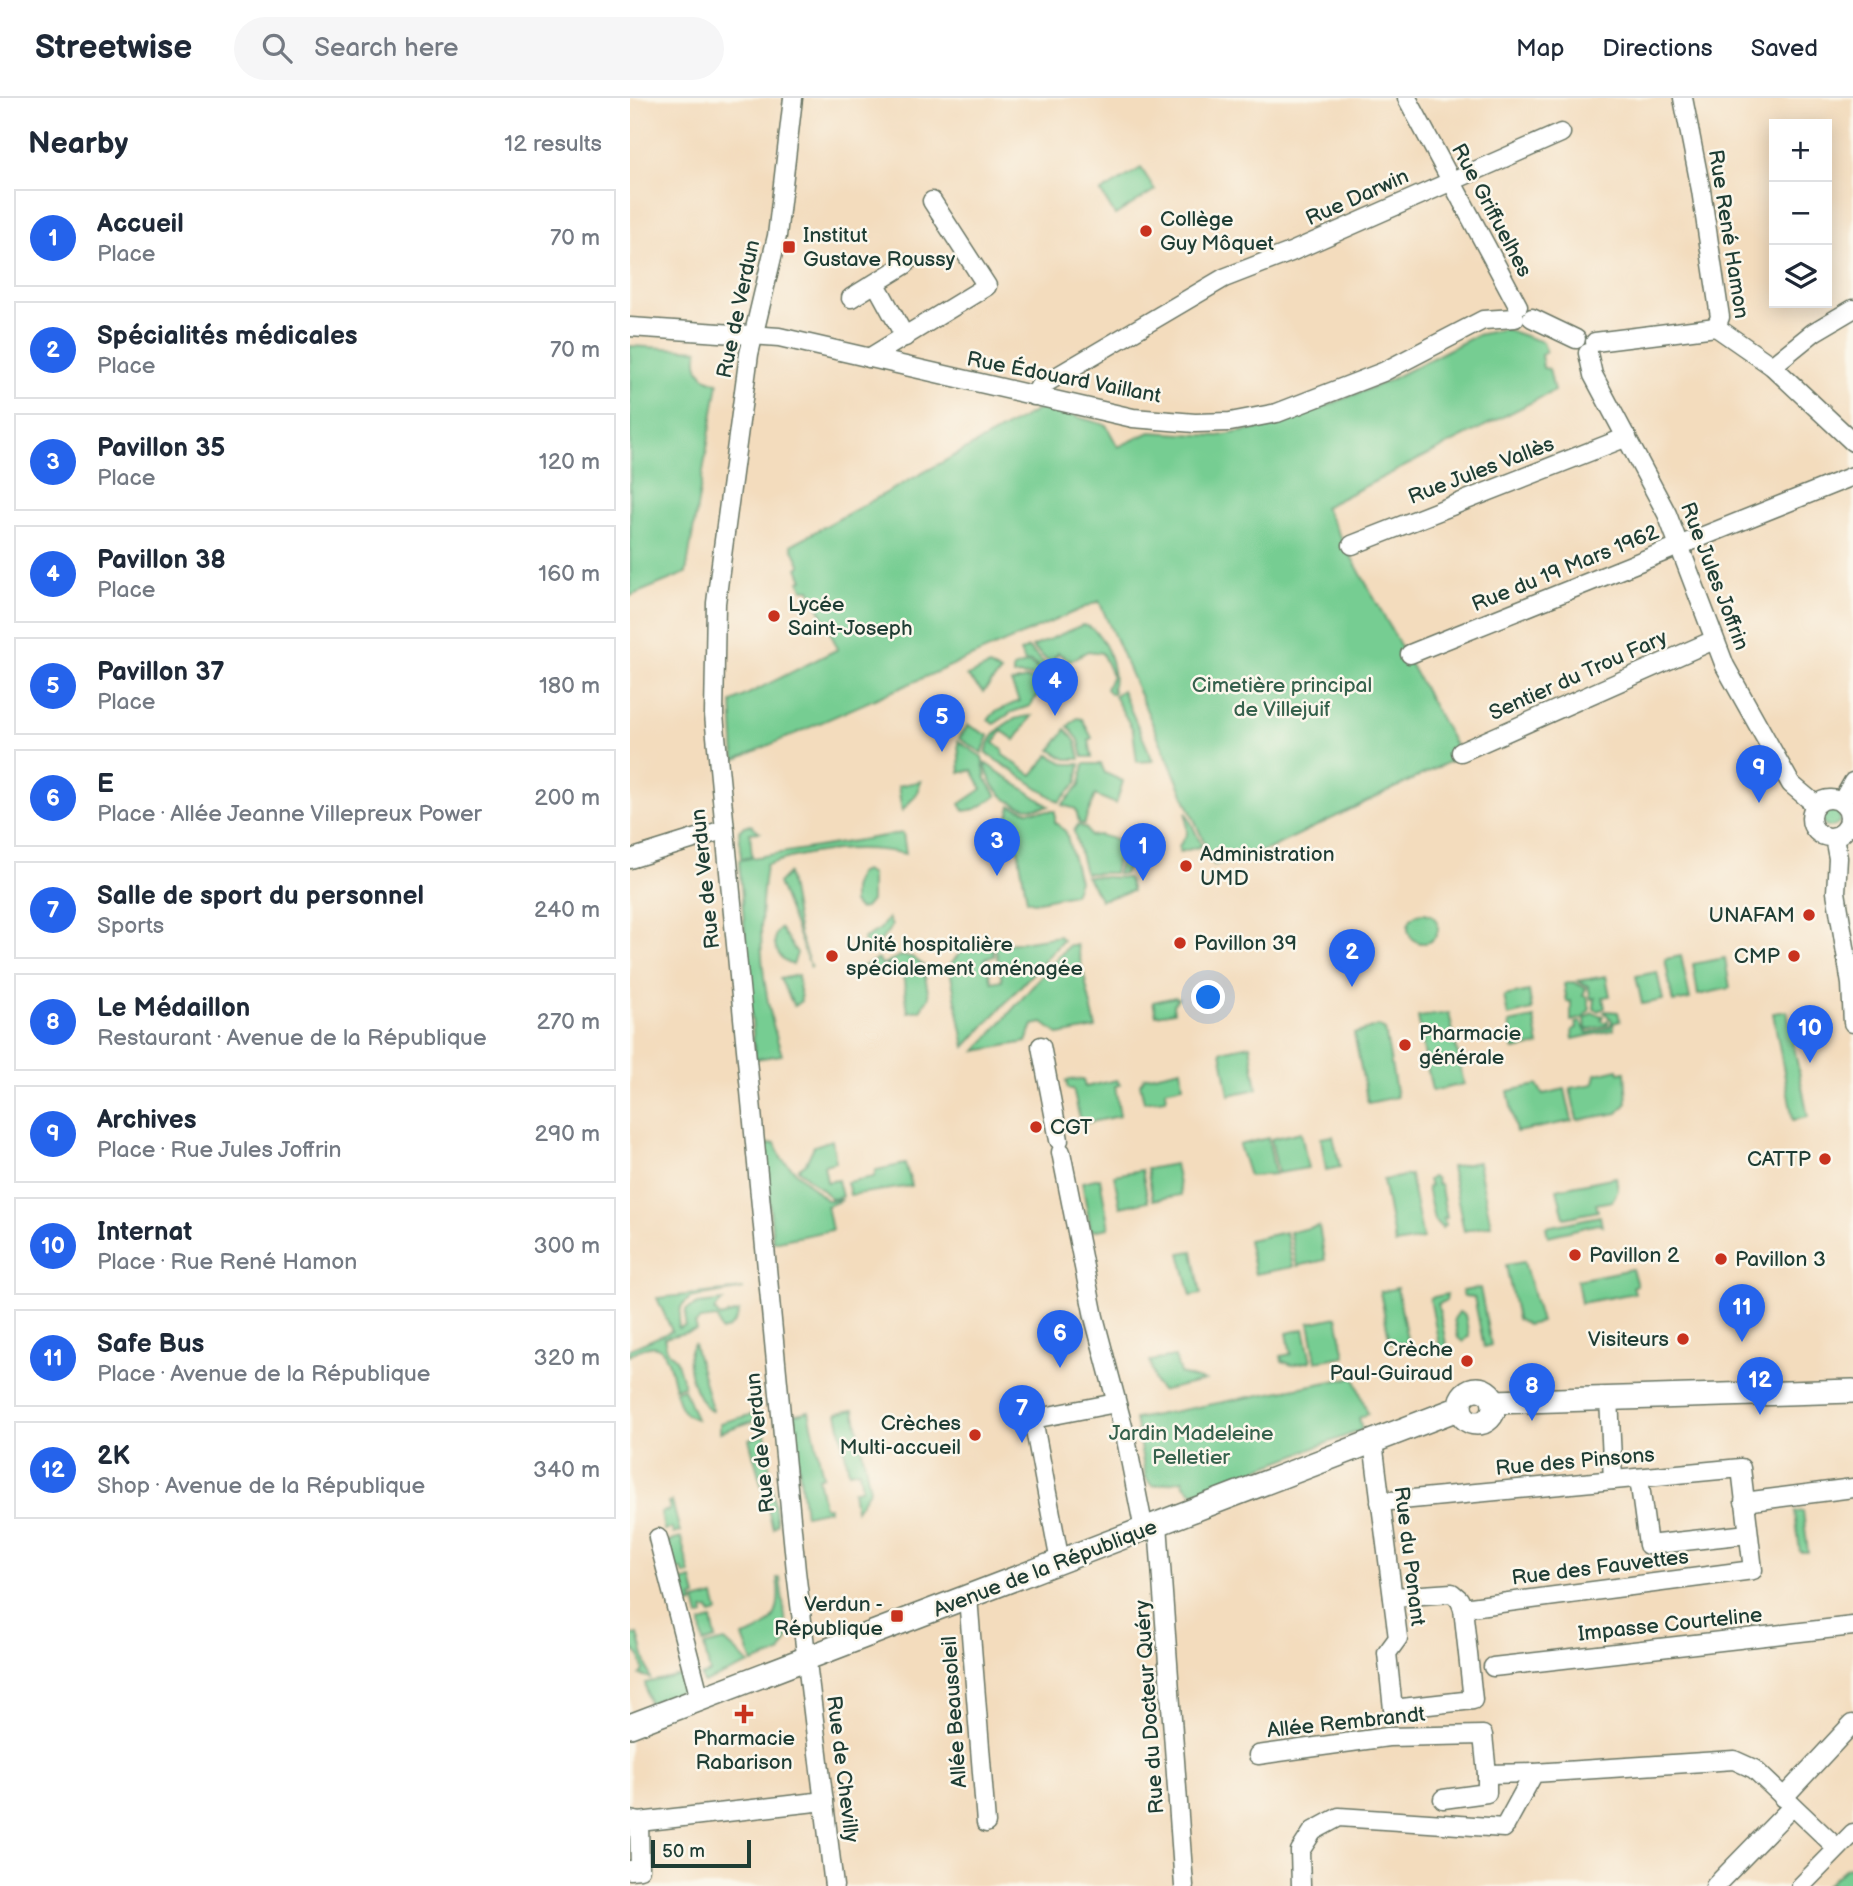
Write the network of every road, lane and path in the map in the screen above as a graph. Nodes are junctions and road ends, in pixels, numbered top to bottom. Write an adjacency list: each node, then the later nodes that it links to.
1 (793, 98): 14 (street, Rue de Verdun)
2 (1407, 98): 5 (street, Rue Griffuelhes)
3 (1683, 98): 13 (street, Rue René Hamon)
4 (1561, 133): 5 (street, Rue Darwin)
5 (1451, 180): 11 (street, Rue Griffuelhes); 19 (street, Rue Darwin)
6 (932, 201): 15 (street)
7 (906, 264): 8 (street)
8 (876, 284): 9 (street); 15 (street)
9 (851, 298)
10 (1853, 309): 18 (street)
11 (1522, 314): 16 (street); 19 (street, Rue Édouard Vaillant)
12 (630, 327): 14 (street, Rue Édouard Vaillant)
13 (1716, 327): 16 (street); 18 (street, Rue René Hamon)
14 (755, 335): 17 (street, Rue Édouard Vaillant); 31 (street, Rue de Verdun)
15 (905, 337): 17 (street)
16 (1586, 344): 20 (street, Rue Jules Joffrin)
17 (869, 358): 19 (street, Rue Édouard Vaillant)
18 (1772, 366): 21 (street, Rue René Hamon)
19 (1034, 396)
20 (1627, 437): 23 (street, Rue Jules Vallès); 24 (street, Rue Jules Joffrin)
21 (1853, 442)
22 (1853, 477): 24 (street, Rue du 19 Mars 1962)
23 (1353, 545)
24 (1679, 547): 25 (street, Rue Jules Joffrin); 26 (street, Rue du 19 Mars 1962)
25 (1714, 640): 27 (street, Sentier du Trou Fary); 30 (street, Rue Jules Joffrin)
26 (1410, 653)
27 (1461, 752)
28 (1853, 782): 29 (street)
29 (1841, 803): 30 (street); 32 (street)
30 (1816, 805): 32 (street)
31 (723, 830): 33 (street); 53 (street, Rue de Verdun)
32 (1834, 837): 34 (street)
33 (630, 859)
34 (1853, 1023)
35 (1041, 1046): 38 (street, Rue du Docteur Quéry)
36 (1853, 1391): 37 (main road, Avenue de la République)
37 (1609, 1398): 39 (main road, Avenue de la République); 41 (street)
38 (1116, 1403): 45 (street, Rue du Docteur Quéry); 48 (street)
39 (1373, 1442): 43 (street, Rue du Ponant); 45 (main road, Avenue de la République)
40 (1639, 1478): 41 (street, Rue des Pinsons); 44 (street, Rue des Pinsons); 46 (street)
41 (1613, 1480): 43 (street, Rue des Pinsons)
42 (1853, 1488): 44 (street)
43 (1380, 1502): 50 (street, Rue du Ponant)
44 (1744, 1502): 46 (street, Rue des Fauvettes)
45 (1151, 1527): 48 (main road, Avenue de la République); 70 (street, Rue du Docteur Quéry)
46 (1748, 1534): 51 (street, Rue des Fauvettes)
47 (658, 1538): 55 (street)
48 (1060, 1562): 49 (main road, Avenue de la République)
49 (968, 1597): 53 (main road, Avenue de la République); 65 (street, Allée Beausoleil)
50 (1393, 1597): 51 (street); 51 (street, Rue du Ponant)
51 (1463, 1608)
52 (1853, 1626): 54 (street, Impasse Courteline)
53 (805, 1658): 55 (main road, Avenue de la République); 62 (street, Rue de Chevilly)
54 (1493, 1667)
55 (700, 1699): 57 (main road, Avenue de la République)
56 (1852, 1724): 63 (street)
57 (630, 1726)
58 (1258, 1755): 60 (street, Allée Rembrandt)
59 (1534, 1773): 60 (street); 63 (street); 71 (street)
60 (1487, 1774): 61 (street)
61 (1443, 1799)
62 (824, 1801): 64 (street); 69 (street, Rue de Chevilly)
63 (1787, 1802): 67 (street); 72 (street)
64 (635, 1821): 68 (street)
65 (986, 1823)
66 (1853, 1832): 67 (street)
67 (1837, 1848): 73 (street)
68 (630, 1870)
69 (834, 1886)
70 (1184, 1886)
71 (1301, 1886)
72 (1715, 1886)
73 (1801, 1886)

